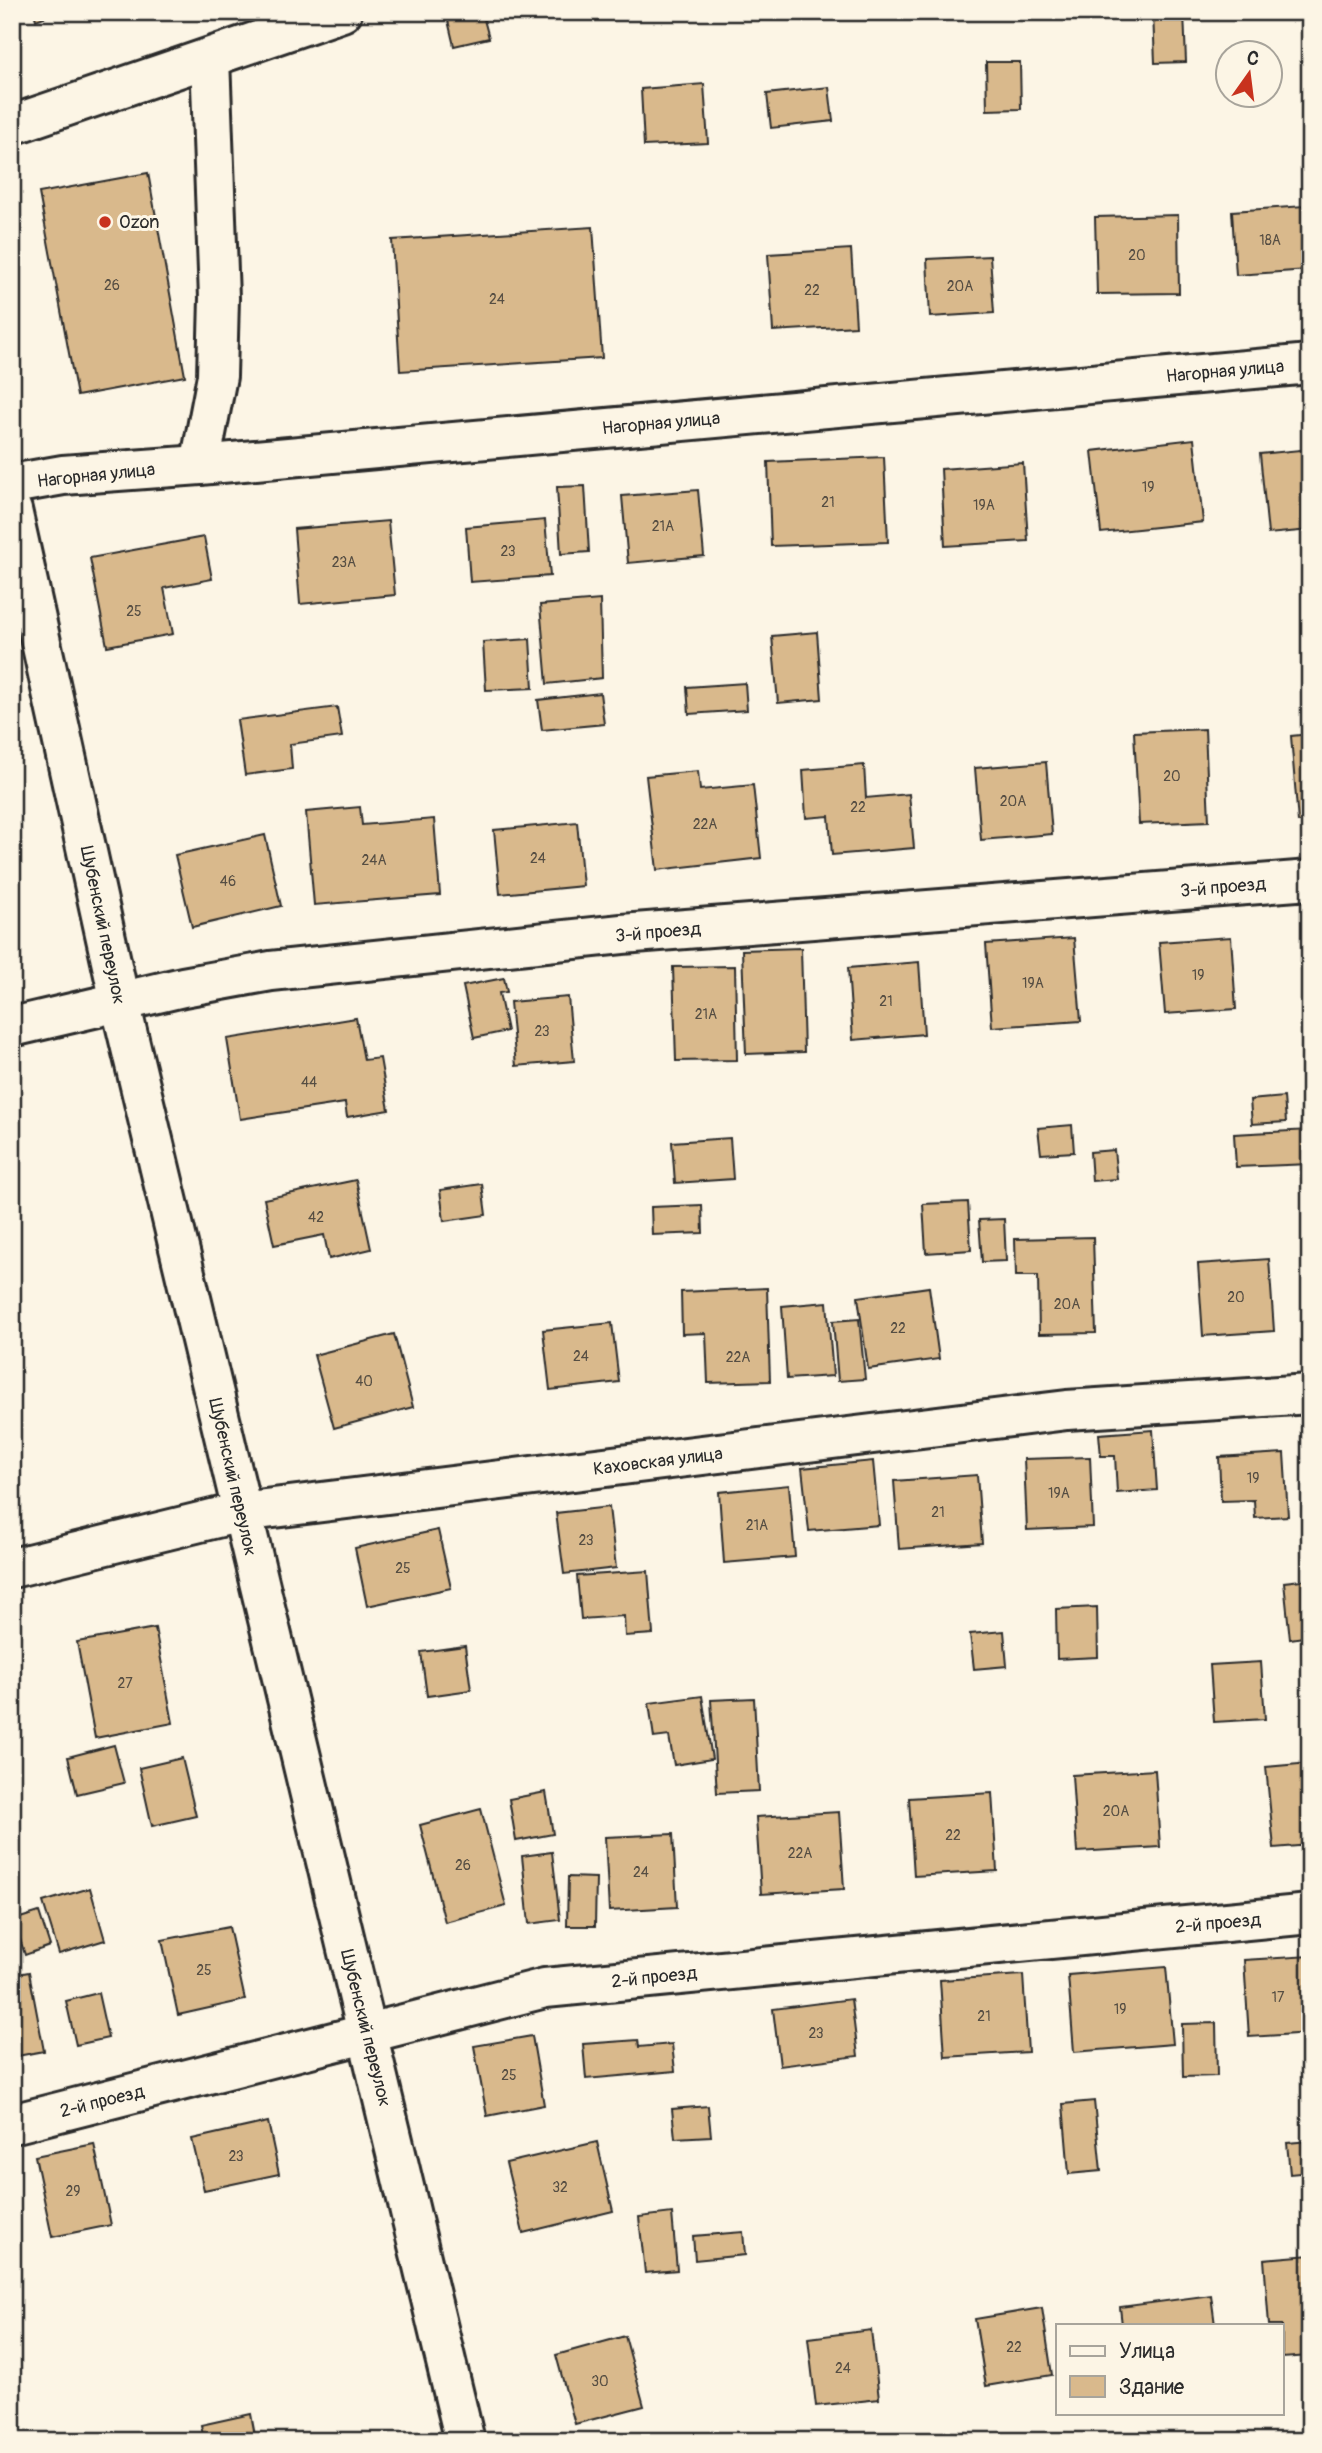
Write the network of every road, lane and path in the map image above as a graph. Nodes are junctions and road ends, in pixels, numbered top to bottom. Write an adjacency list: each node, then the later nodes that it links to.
1 (342, 12): 2 (street)
2 (210, 58): 3 (street); 5 (street)
3 (12, 125)
4 (1310, 363): 5 (street, Нагорная улица)
5 (200, 466): 6 (street, Нагорная улица)
6 (12, 484)
7 (12, 510): 9 (street, Шубенский переулок)
8 (1310, 880): 9 (street, 3-й проезд)
9 (120, 1002): 10 (street, 3-й проезд); 12 (street, Шубенский переулок)
10 (12, 1027)
11 (1310, 1394): 12 (street, Каховская улица)
12 (241, 1512): 13 (street, Каховская улица); 15 (street, Шубенский переулок)
13 (12, 1568)
14 (1310, 1914): 15 (street, 2-й проезд)
15 (367, 2034): 16 (street, 2-й проезд); 17 (street, Шубенский переулок)
16 (12, 2124)
17 (465, 2441)

